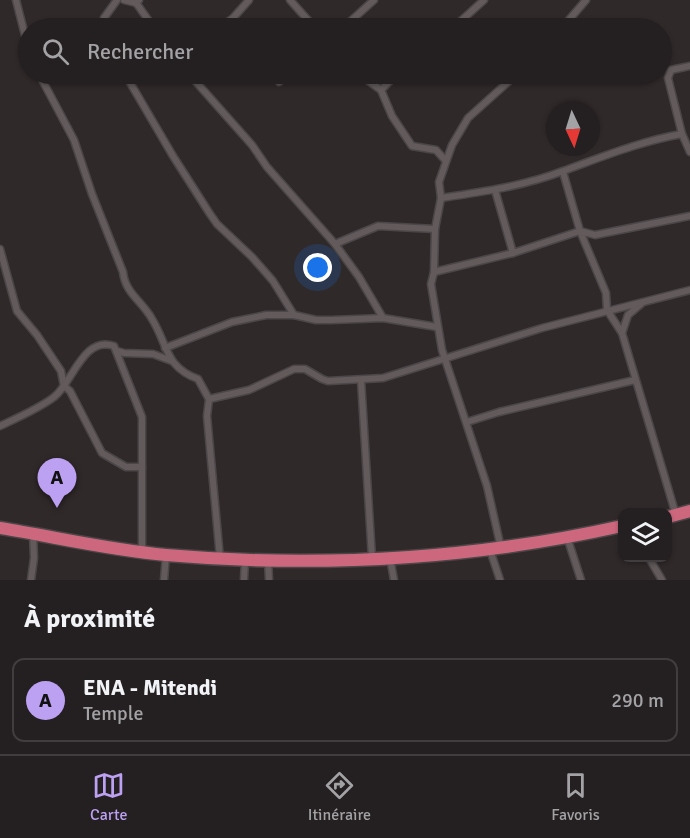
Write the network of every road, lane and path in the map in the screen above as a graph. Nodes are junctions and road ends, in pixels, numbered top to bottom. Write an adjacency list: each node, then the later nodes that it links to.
1 (16, 0): 10 (street)
2 (117, 0): 11 (street)
3 (124, 0): 9 (street)
4 (249, 0): 13 (street)
5 (290, 0): 14 (street)
6 (374, 0): 15 (street)
7 (484, 0): 16 (street)
8 (586, 0): 17 (street)
9 (136, 1): 12 (street)
10 (21, 18)
11 (104, 18)
12 (147, 18)
13 (233, 18)
14 (306, 18)
15 (355, 18)
16 (464, 18)
17 (571, 18)
18 (690, 66): 19 (street)
19 (672, 70)
20 (44, 84): 48 (street)
21 (131, 84): 44 (street)
22 (198, 84): 37 (street)
23 (373, 84): 27 (street)
24 (387, 84): 27 (street)
25 (506, 84): 30 (street)
26 (670, 84): 28 (street)
27 (381, 90): 30 (street)
28 (682, 134): 29 (street); 31 (street)
29 (690, 150)
30 (446, 160): 33 (street)
31 (563, 172): 32 (street); 36 (street)
32 (495, 190): 33 (street); 39 (street)
33 (441, 198): 35 (street)
34 (690, 217): 36 (street)
35 (435, 229): 37 (street); 40 (street)
36 (580, 231): 39 (street); 43 (street)
37 (335, 243): 45 (street)
38 (0, 249): 54 (street)
39 (513, 253): 40 (street)
40 (434, 272): 46 (street)
41 (690, 290): 42 (street)
42 (647, 300): 43 (street); 47 (street)
43 (607, 310): 47 (street); 50 (street)
44 (294, 315): 45 (street); 48 (street)
45 (383, 318): 46 (street)
46 (438, 327): 50 (street)
47 (622, 333): 53 (street)
48 (165, 348): 51 (street)
49 (117, 351): 51 (street); 54 (street); 58 (street)
50 (445, 358): 52 (street); 56 (street)
51 (173, 361): 55 (street)
52 (361, 380): 55 (street); 71 (street)
53 (635, 380): 56 (street); 59 (street)
54 (64, 386): 57 (street); 58 (street)
55 (209, 399): 70 (street)
56 (466, 422): 66 (street)
57 (0, 426)
58 (142, 467): 67 (street)
59 (670, 508)
60 (690, 511): 61 (highway)
61 (672, 516)
62 (618, 527): 65 (highway)
63 (0, 528): 64 (highway)
64 (33, 533): 67 (highway); 75 (street)
65 (567, 537): 66 (highway); 81 (street)
66 (496, 549): 69 (highway); 80 (street)
67 (142, 552): 68 (highway)
68 (166, 555): 70 (highway); 76 (street)
69 (389, 557): 71 (highway); 79 (street)
70 (220, 558): 72 (highway)
71 (372, 558): 73 (highway)
72 (245, 559): 73 (highway); 77 (street)
73 (268, 559): 78 (street)
74 (651, 562): 82 (street)
75 (31, 580)
76 (164, 580)
77 (244, 580)
78 (269, 580)
79 (394, 580)
80 (500, 580)
81 (580, 580)
82 (662, 580)

